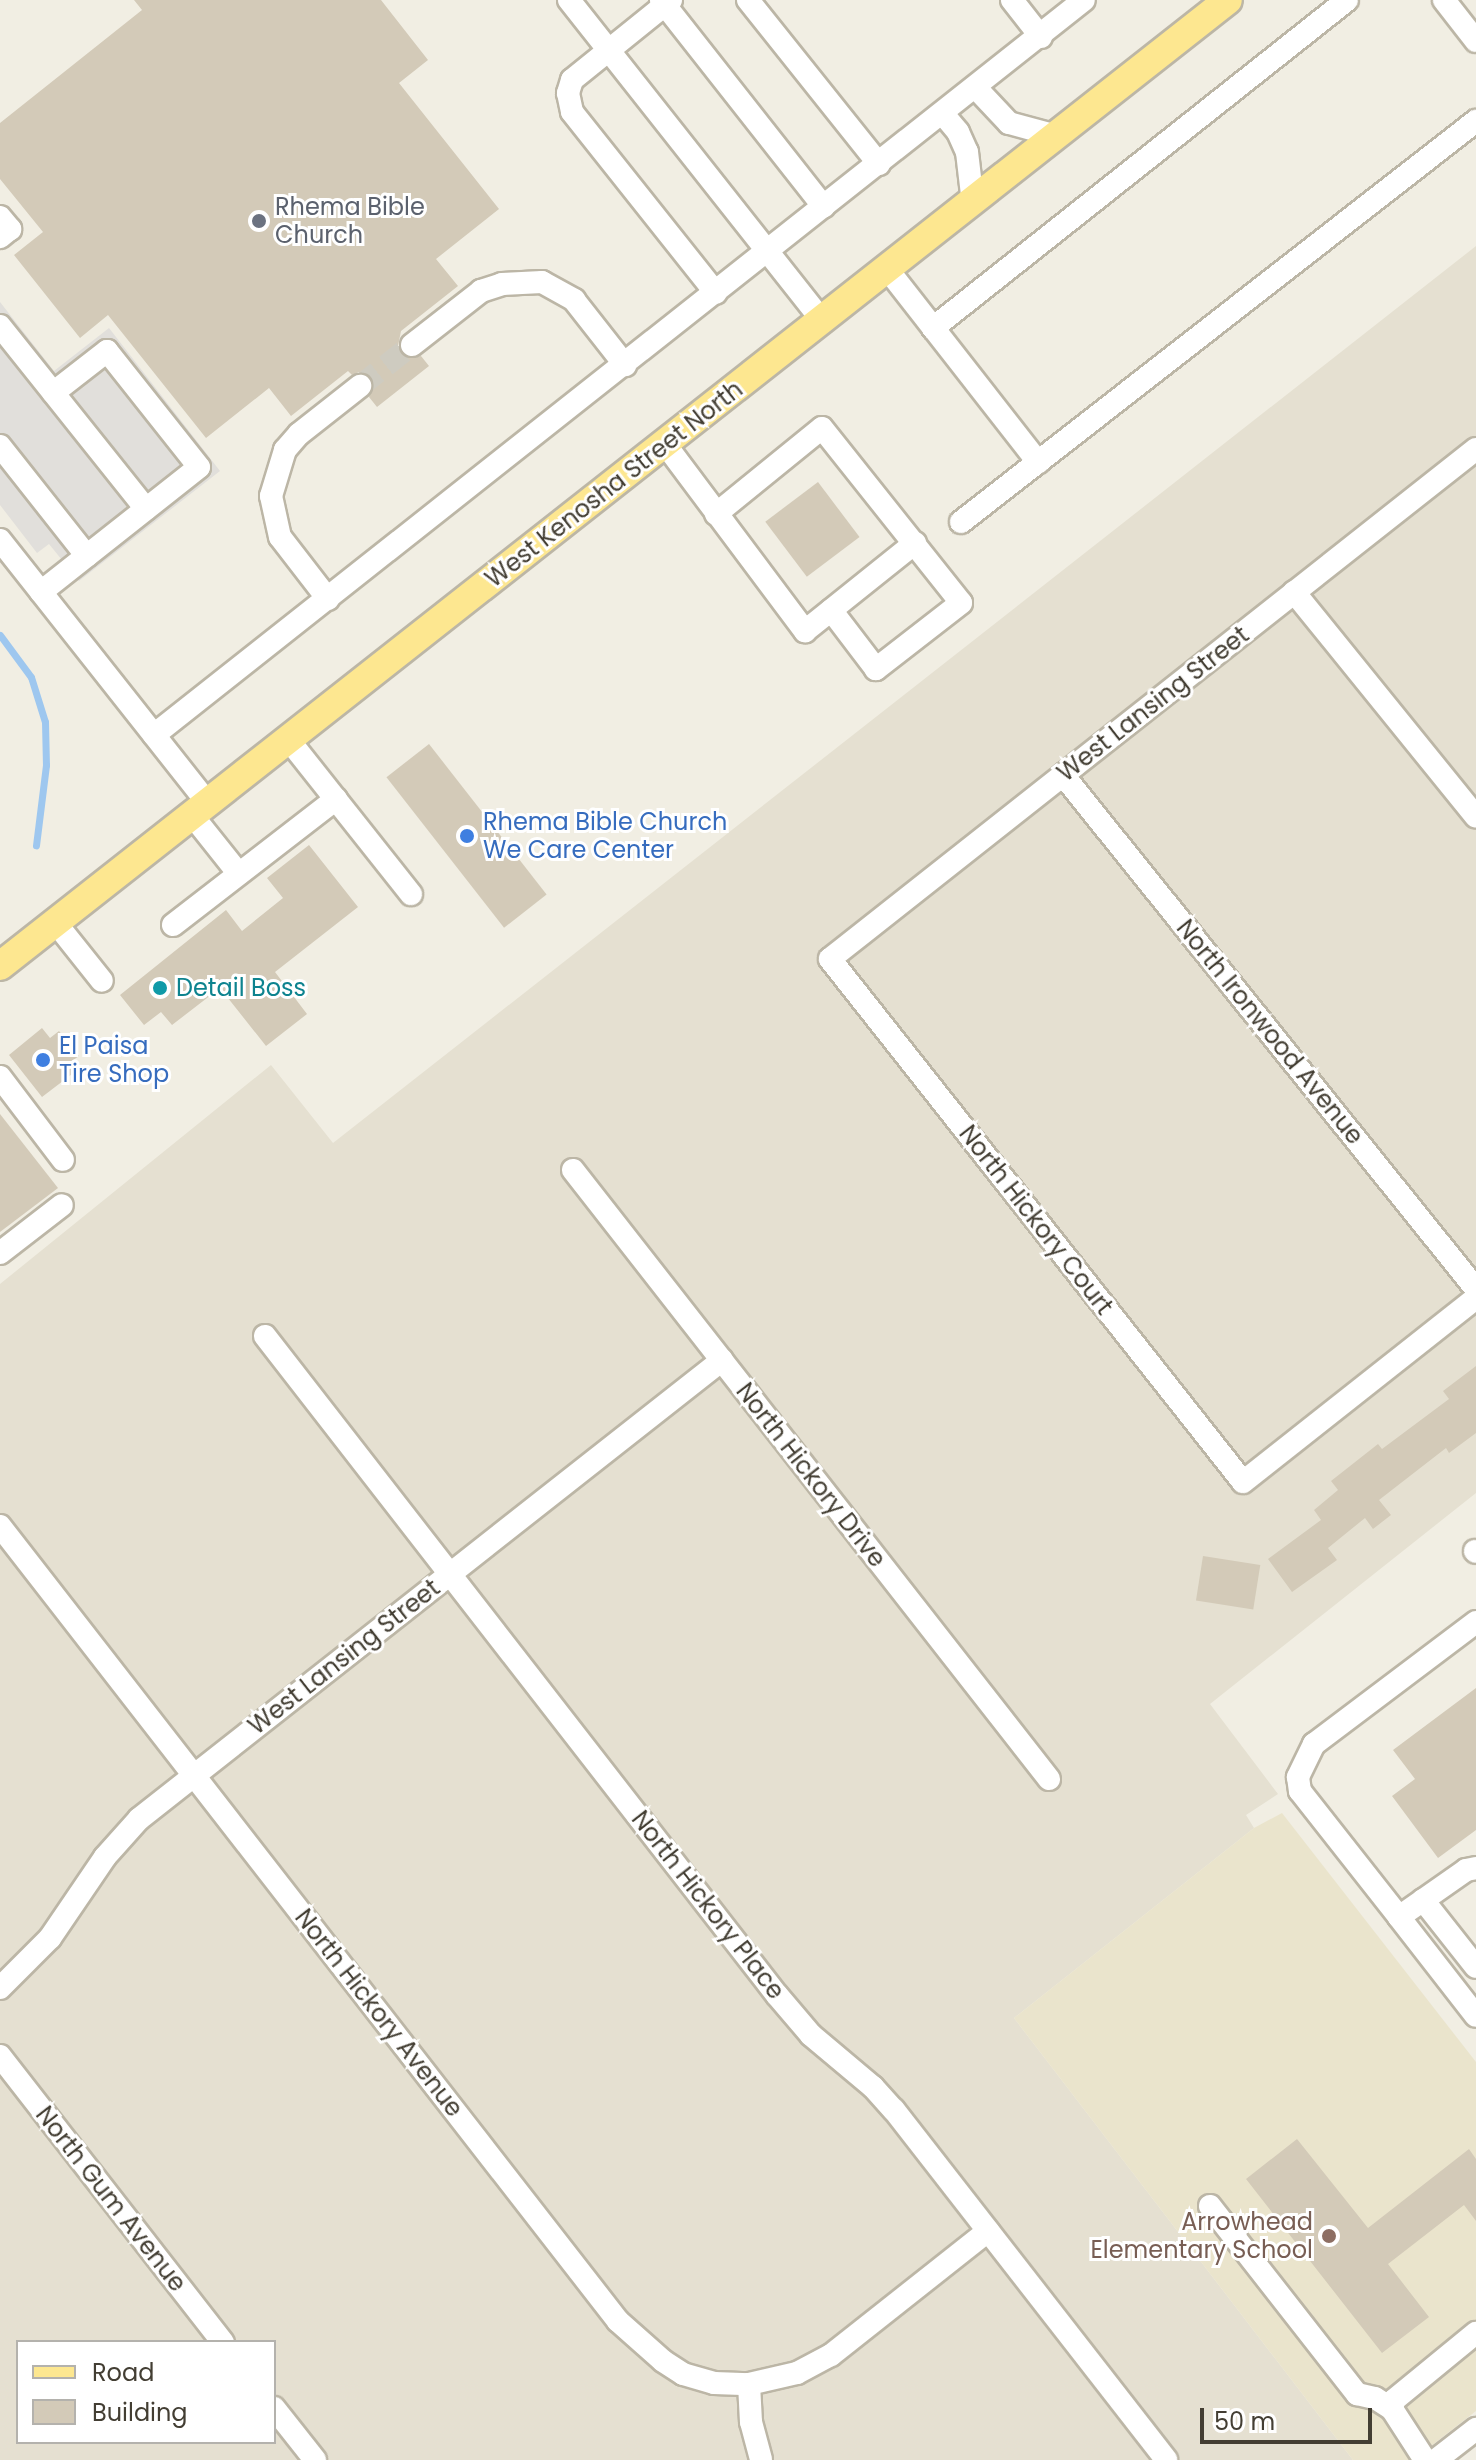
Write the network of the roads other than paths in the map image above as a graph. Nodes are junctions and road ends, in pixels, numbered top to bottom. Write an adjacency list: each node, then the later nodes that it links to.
1 (569, 0): 11 (street)
2 (748, 0): 16 (street)
3 (1012, 0): 9 (street)
4 (1084, 0): 9 (street)
5 (1228, 0): 15 (main road, West Kenosha Street North)
6 (1347, 0): 26 (street)
7 (1444, 0): 10 (street)
8 (666, 2): 11 (street); 18 (street)
9 (1041, 37): 12 (street)
10 (1476, 41)
11 (608, 50): 21 (street); 23 (street)
12 (976, 88): 13 (street); 15 (street)
13 (943, 114): 16 (street); 17 (street)
14 (1476, 121): 35 (street)
15 (1057, 136): 17 (main road, West Kenosha Street North)
16 (879, 164): 18 (street)
17 (973, 203): 22 (main road, West Kenosha Street North)
18 (824, 207): 21 (street)
19 (0, 217): 20 (street)
20 (0, 237)
21 (768, 252): 23 (street); 24 (street)
22 (888, 270): 24 (main road, West Kenosha Street North); 26 (street)
23 (716, 293): 29 (street)
24 (823, 322): 32 (main road, West Kenosha Street North)
25 (0, 326): 28 (street)
26 (933, 328): 35 (street)
27 (412, 345): 29 (street)
28 (8, 354): 31 (street)
29 (625, 365): 44 (street)
30 (360, 386): 44 (street)
31 (53, 393): 36 (street); 36 (street)
32 (665, 444): 37 (street); 47 (main road, West Kenosha Street North)
33 (0, 446): 41 (street)
34 (1476, 449): 43 (street, West Lansing Street)
35 (1038, 462): 38 (street)
36 (146, 509): 41 (street)
37 (716, 514): 40 (street); 45 (street)
38 (961, 522)
39 (0, 540): 42 (street)
40 (915, 543): 45 (street); 45 (street)
41 (87, 556): 42 (street)
42 (41, 592): 46 (street)
43 (1294, 592): 48 (street, West Lansing Street); 51 (street)
44 (328, 599): 46 (street)
45 (831, 610)
46 (154, 735): 50 (street)
47 (288, 739): 49 (street); 50 (main road, West Kenosha Street North)
48 (1063, 775): 56 (street, West Lansing Street); 64 (street, North Ironwood Avenue)
49 (336, 799): 52 (street); 53 (street)
50 (200, 809): 52 (street); 54 (main road, West Kenosha Street North)
51 (1476, 817)
52 (239, 874): 55 (street)
53 (411, 894)
54 (55, 922): 57 (main road, West Kenosha Street North); 58 (street)
55 (173, 925)
56 (830, 959): 65 (street, North Hickory Court)
57 (0, 966)
58 (102, 981)
59 (0, 1077): 60 (street)
60 (63, 1160)
61 (573, 1170): 67 (street, North Hickory Drive)
62 (62, 1205): 63 (street)
63 (0, 1253)
64 (1476, 1289)
65 (1476, 1298)
66 (265, 1336): 69 (street, North Hickory Place)
67 (722, 1360): 69 (street, West Lansing Street); 72 (street, North Hickory Drive)
68 (0, 1526): 71 (street, North Hickory Avenue)
69 (450, 1574): 71 (street, West Lansing Street); 81 (street, North Hickory Place)
70 (1476, 1622): 75 (street)
71 (194, 1774): 77 (street, West Lansing Street); 84 (street, North Hickory Avenue)
72 (1049, 1779)
73 (1476, 1868): 74 (street)
74 (1423, 1900): 75 (street); 76 (street)
75 (1399, 1917): 78 (street)
76 (1476, 1967)
77 (0, 1988)
78 (1476, 2016)
79 (0, 2056): 83 (street, North Gum Avenue)
80 (1210, 2206): 85 (street)
81 (988, 2231): 84 (street, North Hickory Avenue); 90 (street, North Hickory Place)
82 (1476, 2333): 85 (street)
83 (221, 2340)
84 (749, 2384): 89 (street)
85 (1392, 2409): 91 (street)
86 (276, 2411): 88 (street)
87 (1476, 2429): 92 (street)
88 (315, 2460)
89 (761, 2460)
90 (1166, 2460)
91 (1425, 2460)
92 (1436, 2460)

